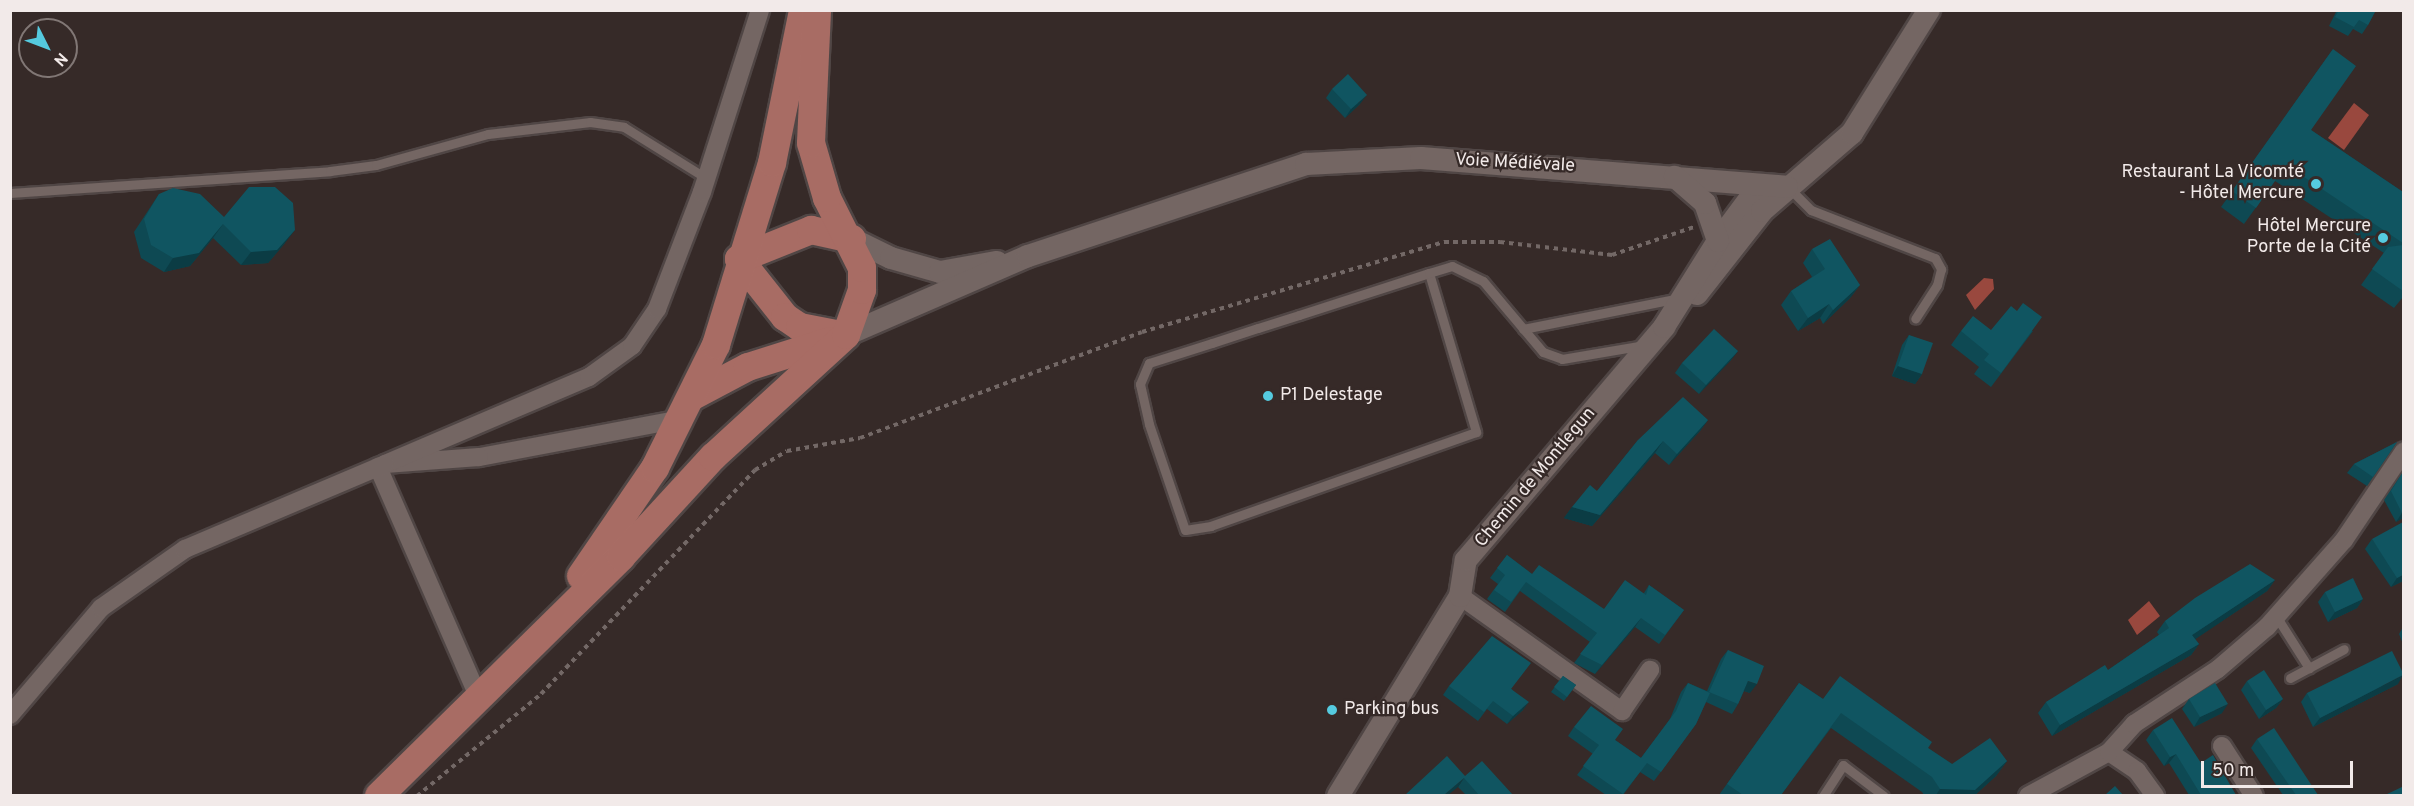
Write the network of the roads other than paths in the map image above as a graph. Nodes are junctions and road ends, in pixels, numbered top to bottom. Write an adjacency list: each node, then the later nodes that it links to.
1 (760, 10): 6 (street)
2 (803, 10): 13 (main road)
3 (817, 10): 11 (main road)
4 (1929, 10): 8 (street)
5 (1675, 177): 7 (street, Voie Médiévale); 10 (street); 12 (street, Voie Médiévale)
6 (706, 178): 9 (lane); 22 (street)
7 (1759, 186): 8 (street, Voie Médiévale); 10 (street, Chemin de Montlegun)
8 (1788, 186): 16 (lane); 18 (street, Chemin de Montlegun)
9 (10, 193)
10 (1716, 231): 15 (street, Chemin de Montlegun)
11 (852, 239): 12 (street); 13 (main road); 19 (main road)
12 (1028, 256): 19 (street)
13 (739, 259): 19 (main road); 20 (main road)
14 (1429, 273): 14 (lane); 17 (lane)
15 (1687, 291): 17 (lane); 18 (street, Chemin de Montlegun)
16 (1915, 319)
17 (1522, 329): 18 (lane)
18 (1661, 331): 23 (street, Chemin de Montlegun)
19 (846, 335): 20 (main road); 31 (main road)
20 (686, 408): 22 (street); 29 (main road)
21 (2403, 451): 24 (street)
22 (381, 465): 29 (street); 30 (street)
23 (1460, 596): 27 (street); 35 (street, Chemin de Montlegun)
24 (2276, 616): 26 (lane); 33 (street)
25 (2344, 649): 26 (lane)
26 (2308, 668): 28 (lane)
27 (1650, 670)
28 (2290, 678)
29 (478, 696): 31 (main road)
30 (10, 715)
31 (449, 730): 34 (main road)
32 (2222, 746): 40 (street)
33 (2109, 752): 38 (street); 39 (street)
34 (378, 795)
35 (1338, 795)
36 (1823, 795): 37 (lane)
37 (1881, 795)
38 (2028, 795)
39 (2155, 795)
40 (2254, 795)

